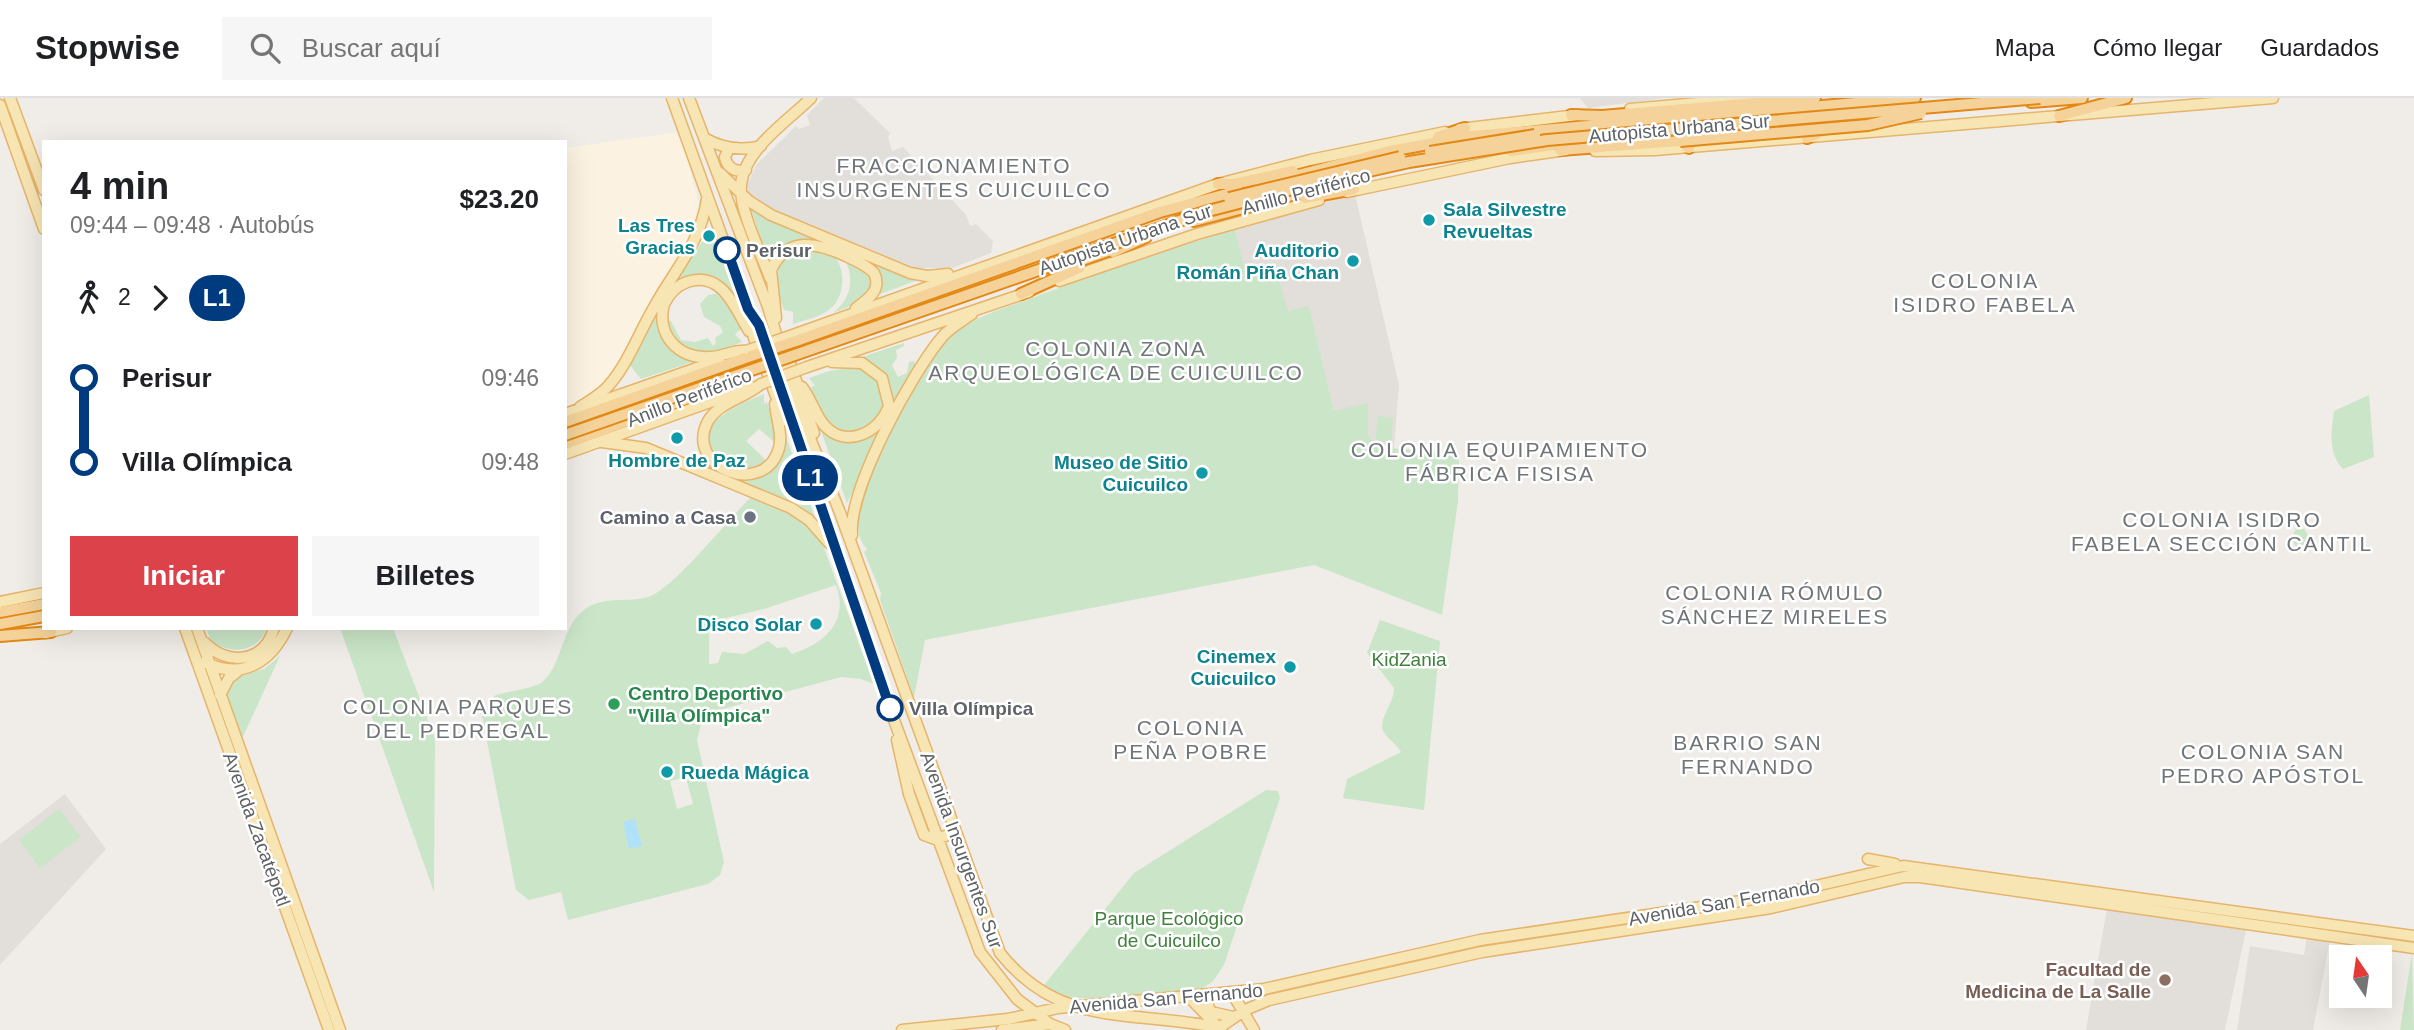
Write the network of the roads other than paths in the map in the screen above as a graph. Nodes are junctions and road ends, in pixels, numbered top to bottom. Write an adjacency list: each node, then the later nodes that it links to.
1 (10, 98): 35 (main road)
2 (689, 98): 22 (main road, Avenida Insurgentes Sur)
3 (695, 98): 22 (main road, Avenida Insurgentes Sur)
4 (811, 98): 27 (main road)
5 (1755, 98): 19 (main road)
6 (1815, 98): 19 (highway)
7 (1892, 98): 17 (highway)
8 (1915, 98): 17 (highway, Anillo Periférico)
9 (1984, 98): 15 (highway, Autopista Urbana Sur, bridge)
10 (2040, 98): 16 (highway, Autopista Urbana Sur, bridge)
11 (2082, 98): 21 (highway, Anillo Periférico)
12 (2126, 98): 20 (highway)
13 (2273, 98): 20 (main road)
14 (673, 99): 38 (main road)
15 (1977, 99): 16 (highway); 60 (highway, Autopista Urbana Sur, bridge)
16 (1963, 101): 26 (highway, bridge); 61 (highway, Autopista Urbana Sur, bridge)
17 (1868, 102): 30 (highway, Anillo Periférico)
18 (0, 105): 40 (main road)
19 (1570, 115): 23 (main road)
20 (2059, 116): 24 (main road)
21 (1853, 118): 24 (highway); 28 (highway, Anillo Periférico)
22 (701, 124): 25 (main road, Avenida Insurgentes Sur)
23 (1465, 128): 30 (highway); 34 (main road)
24 (1807, 138): 26 (main road)
25 (706, 139): 29 (main road); 33 (main road, Avenida Insurgentes Sur)
26 (1684, 144): 28 (highway); 28 (main road)
27 (761, 146): 29 (main road); 32 (main road)
28 (1560, 147): 36 (main road); 39 (highway, Anillo Periférico)
29 (729, 148): 32 (main road)
30 (1390, 152): 31 (highway, Anillo Periférico)
31 (1351, 162): 34 (highway); 51 (highway, Anillo Periférico)
32 (746, 170): 37 (main road)
33 (718, 171): 37 (main road); 47 (main road, Avenida Insurgentes Sur)
34 (1217, 184): 42 (main road)
35 (42, 185)
36 (1354, 189): 39 (highway); 44 (main road)
37 (742, 194): 42 (main road); 43 (main road)
38 (708, 195): 46 (main road); 57 (main road)
39 (1230, 211): 41 (highway, Anillo Periférico)
40 (42, 223)
41 (1155, 232): 44 (highway); 64 (highway, Anillo Periférico, bridge)
42 (962, 272): 48 (main road)
43 (770, 278): 48 (main road); 49 (main road)
44 (1021, 294): 45 (main road)
45 (979, 308): 53 (main road); 67 (main road)
46 (748, 309): 50 (main road); 62 (main road)
47 (769, 310): 49 (main road, Avenida Insurgentes Sur); 66 (main road, Avenida Insurgentes Sur)
48 (842, 318): 51 (main road)
49 (778, 329): 54 (main road, Avenida Insurgentes Sur)
50 (754, 338): 52 (main road); 56 (main road)
51 (793, 339): 52 (highway, Anillo Periférico, bridge)
52 (749, 353): 57 (main road); 59 (highway, Anillo Periférico)
53 (812, 365): 54 (main road); 55 (main road, bridge)
54 (796, 378): 66 (main road, Avenida Insurgentes Sur)
55 (761, 384): 56 (main road); 63 (main road)
56 (775, 393): 62 (main road)
57 (580, 407): 58 (main road)
58 (567, 415)
59 (567, 416)
60 (567, 428)
61 (567, 434)
62 (795, 435): 68 (main road)
63 (602, 442): 65 (main road); 68 (main road)
64 (567, 443)
65 (567, 453)
66 (839, 510): 67 (main road, Avenida Insurgentes Sur)
67 (853, 549): 91 (main road, Avenida Insurgentes Sur)
68 (836, 550): 92 (main road)
69 (42, 588): 71 (main road)
70 (42, 593): 71 (main road)
71 (22, 598): 72 (main road)
72 (0, 602)
73 (42, 604): 75 (highway)
74 (42, 610): 76 (highway)
75 (0, 612)
76 (0, 618)
77 (42, 619): 78 (highway)
78 (0, 626)
79 (59, 630): 84 (main road)
80 (186, 630): 87 (main road, Avenida Zacatépetl)
81 (198, 630): 86 (main road, Avenida Zacatépetl)
82 (273, 630): 86 (main road)
83 (286, 630): 89 (main road)
84 (51, 632): 85 (highway)
85 (0, 639)
86 (201, 639): 88 (main road, Avenida Zacatépetl)
87 (196, 656): 88 (main road); 90 (main road, Avenida Zacatépetl)
88 (209, 664): 89 (main road); 90 (main road, Avenida Zacatépetl)
89 (238, 671): 90 (main road)
90 (216, 697): 111 (main road, Avenida Zacatépetl); 112 (main road, Avenida Zacatépetl)
91 (955, 833): 92 (main road); 102 (main road, Avenida Insurgentes Sur)
92 (939, 838): 99 (main road, Avenida Insurgentes Sur)
93 (1868, 859): 94 (main road)
94 (1903, 866): 95 (main road, Avenida San Fernando); 97 (main road, Avenida San Fernando)
95 (2414, 936)
96 (2414, 948): 103 (main road, Avenida San Fernando)
97 (1232, 993): 98 (main road, Avenida San Fernando); 103 (main road)
98 (1203, 995): 100 (main road, Avenida San Fernando); 106 (main road)
99 (1014, 996): 104 (main road, Avenida Insurgentes Sur); 107 (main road)
100 (1188, 996): 101 (main road, Avenida San Fernando); 110 (main road)
101 (1083, 1006): 102 (main road, Avenida San Fernando); 105 (main road)
102 (1058, 1008): 104 (main road, Avenida San Fernando); 105 (main road, Avenida Insurgentes Sur)
103 (1245, 1010): 106 (main road, Avenida San Fernando); 116 (main road)
104 (1035, 1014): 107 (main road, Avenida San Fernando); 108 (main road, Avenida Insurgentes Sur)
105 (1073, 1014): 110 (main road, Avenida Insurgentes Sur); 115 (main road)
106 (1233, 1017): 110 (main road, Avenida San Fernando)
107 (1008, 1019): 109 (main road, Avenida San Fernando)
108 (1050, 1024): 114 (main road); 115 (main road, Avenida Insurgentes Sur)
109 (995, 1025): 113 (main road, Avenida San Fernando)
110 (1221, 1029)
111 (329, 1030)
112 (340, 1030)
113 (901, 1030)
114 (1002, 1030)
115 (1064, 1030)
116 (1254, 1030)

